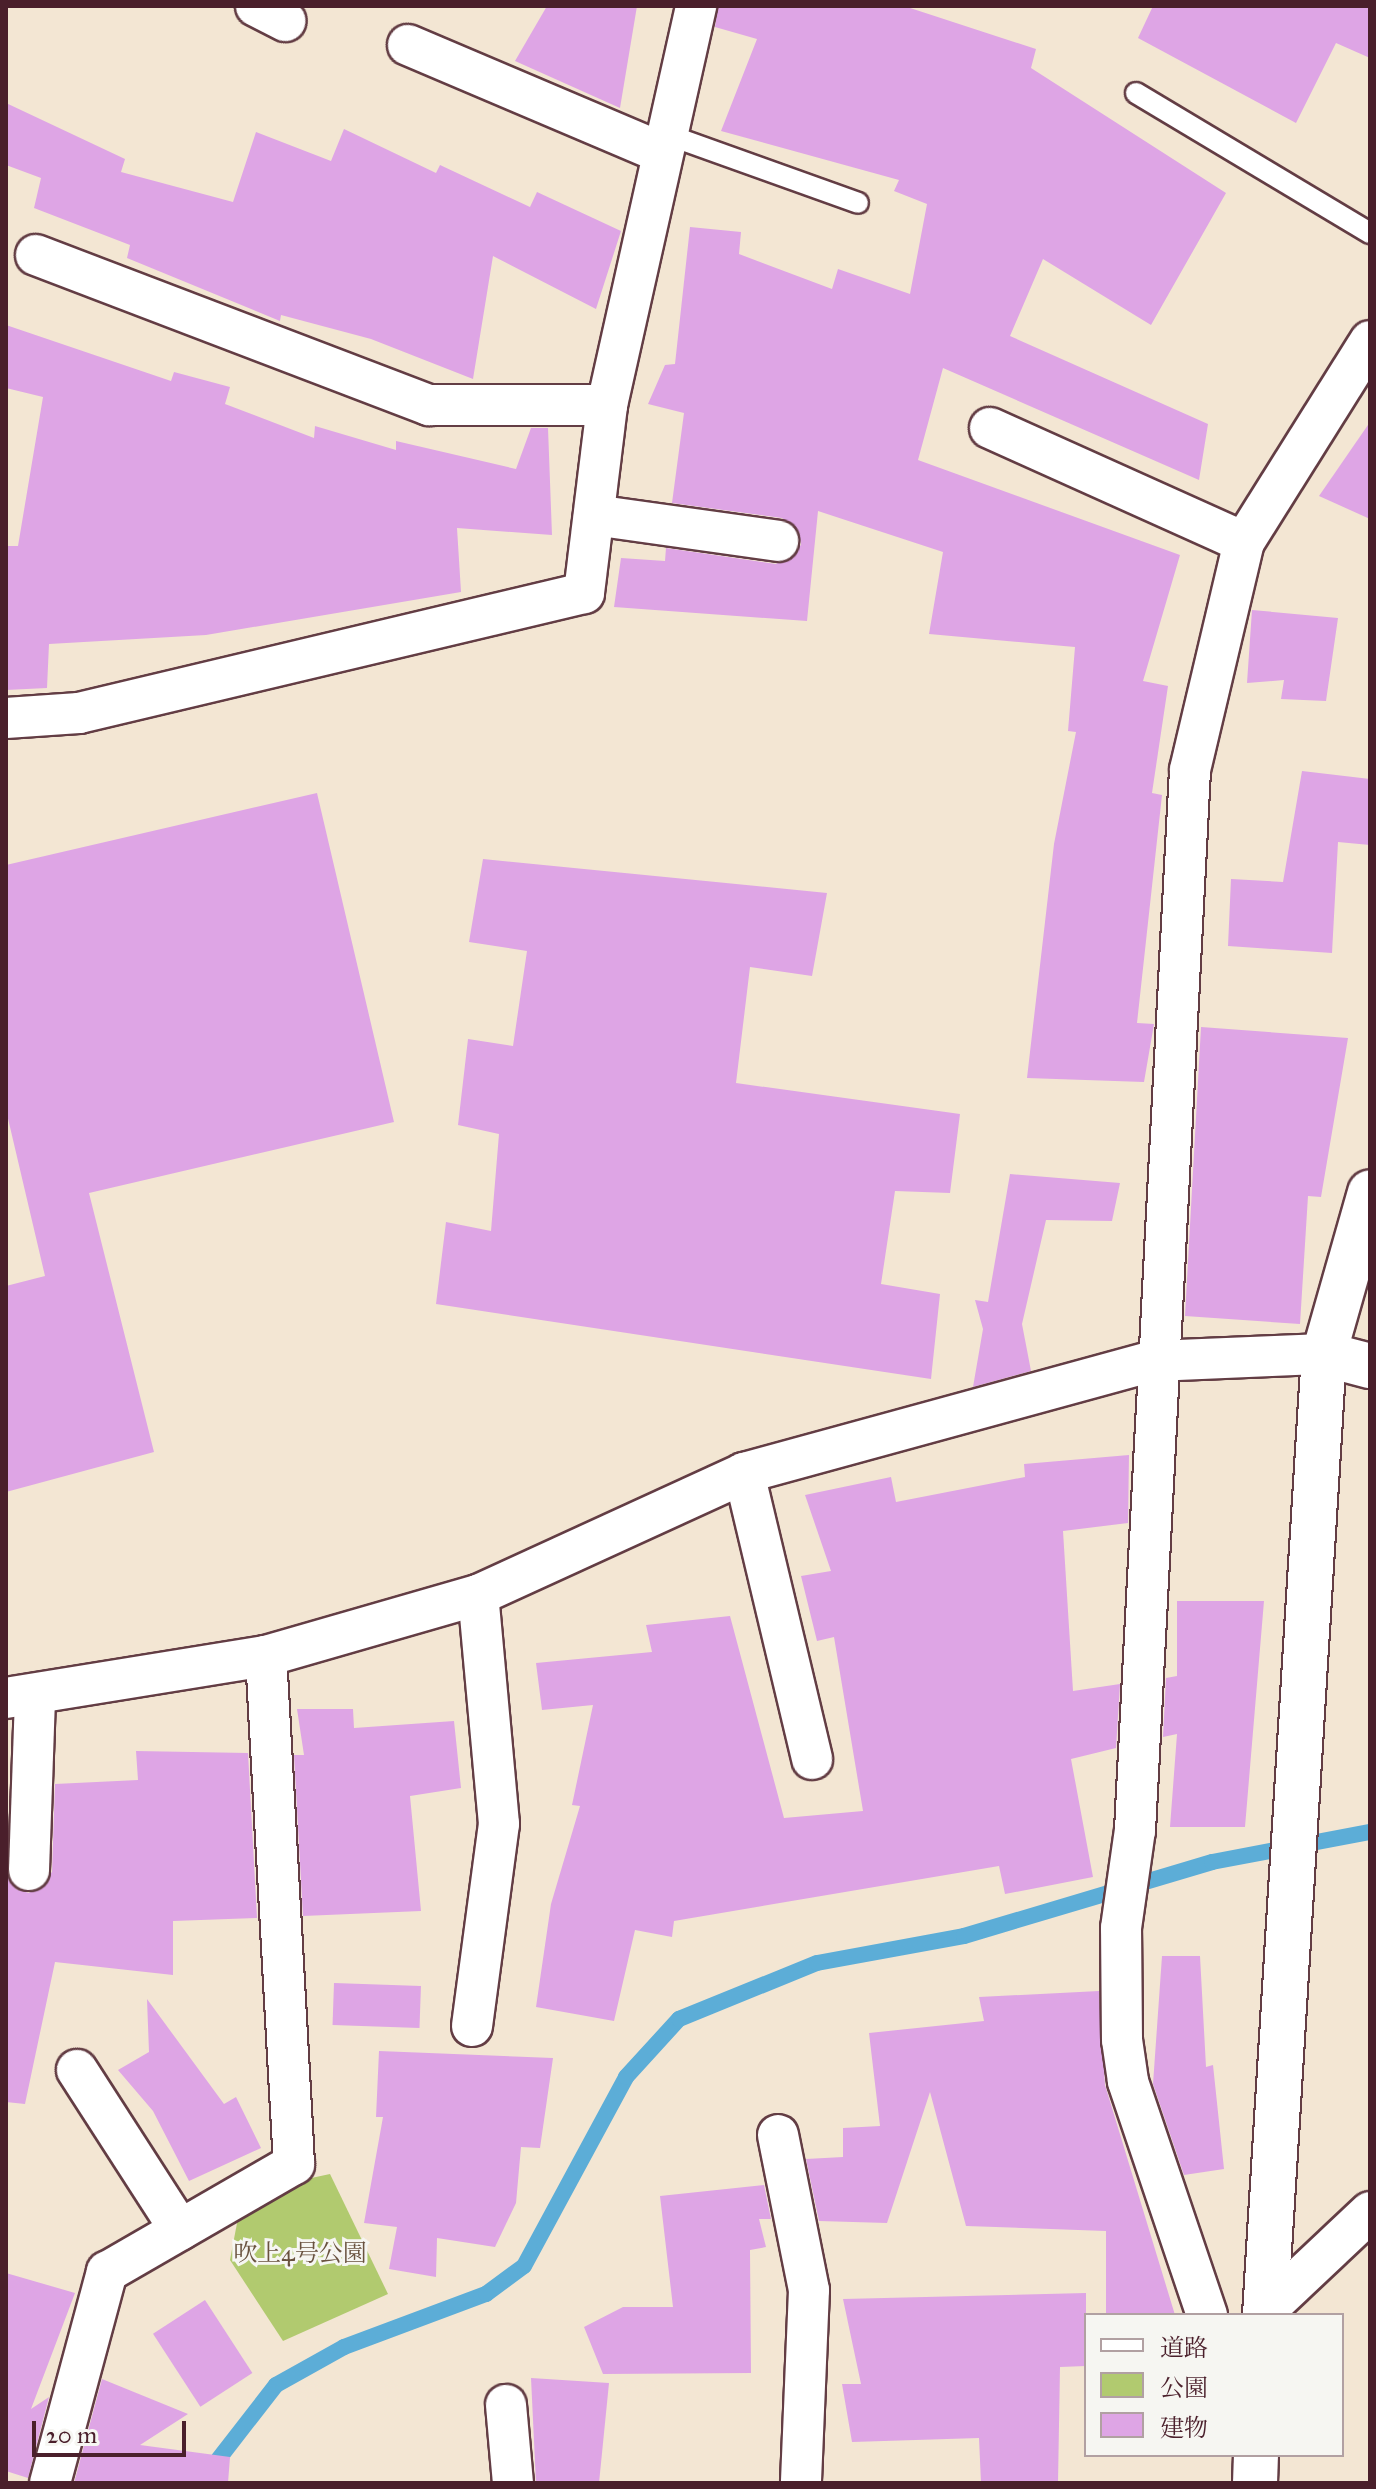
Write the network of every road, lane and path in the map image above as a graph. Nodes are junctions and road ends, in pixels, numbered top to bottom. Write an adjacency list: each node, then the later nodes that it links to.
1 (696, 6): 4 (street)
2 (408, 45): 4 (street)
3 (1136, 93): 6 (lane)
4 (660, 142): 5 (lane); 9 (street)
5 (858, 203)
6 (1370, 233)
7 (36, 255): 9 (street)
8 (1370, 341): 13 (street)
9 (607, 405): 11 (street)
10 (990, 428): 13 (street)
11 (594, 515): 12 (street); 14 (street)
12 (778, 541)
13 (1244, 542): 17 (street)
14 (6, 718)
15 (1370, 1192): 16 (street)
16 (1324, 1354): 17 (street); 18 (street); 31 (street)
17 (1154, 1361): 19 (street); 30 (street)
18 (1370, 1366)
19 (744, 1473): 20 (street); 23 (street)
20 (478, 1595): 21 (street); 25 (street)
21 (266, 1656): 22 (street); 29 (street)
22 (20, 1696): 24 (street)
23 (812, 1759)
24 (29, 1870)
25 (472, 2026)
26 (77, 2070): 29 (street)
27 (778, 2135): 36 (street)
28 (1370, 2212): 31 (street)
29 (180, 2230): 34 (street)
30 (1206, 2313)
31 (1265, 2313)
32 (506, 2405): 35 (street)
33 (1256, 2457): 37 (street)
34 (50, 2483)
35 (513, 2483)
36 (801, 2483)
37 (1255, 2483)

